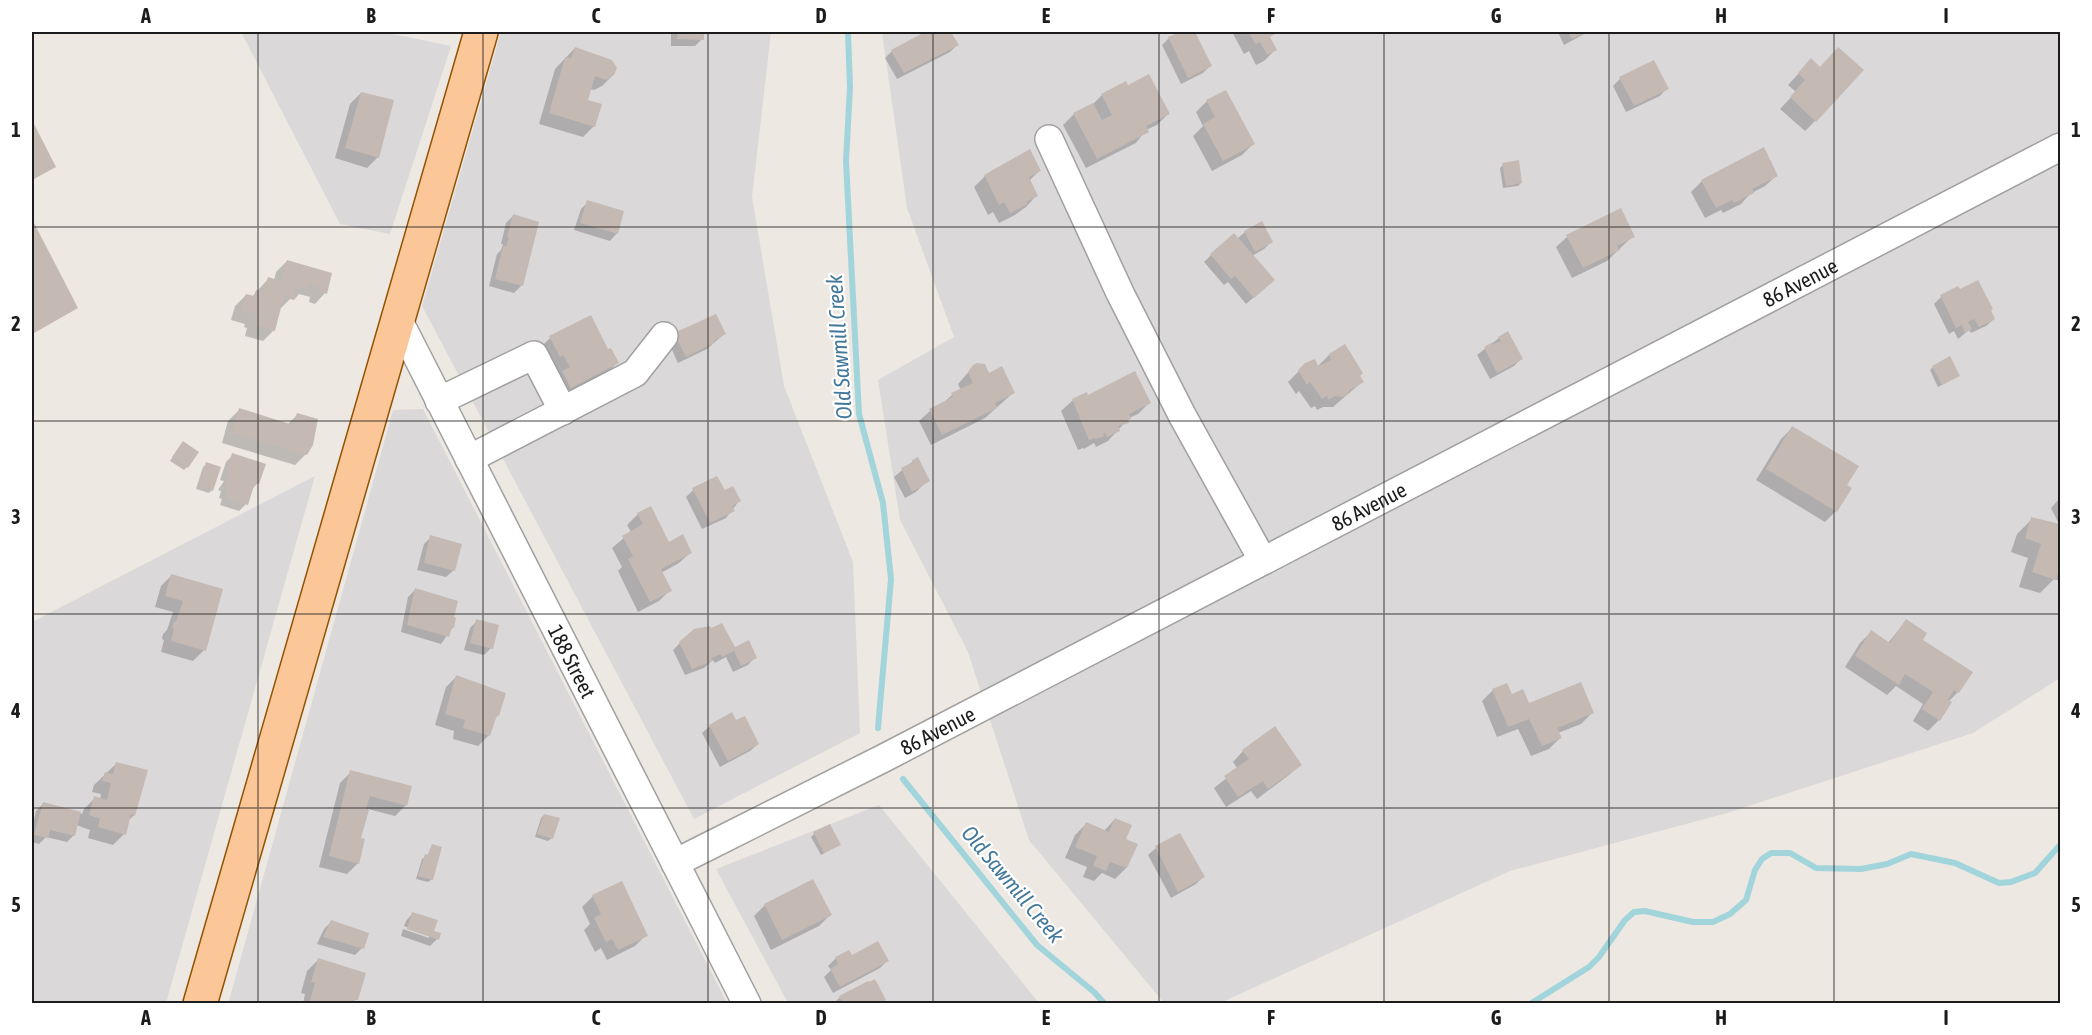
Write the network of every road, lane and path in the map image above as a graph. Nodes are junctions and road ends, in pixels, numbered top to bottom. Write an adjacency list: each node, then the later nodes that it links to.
1 (481, 32): 4 (main road)
2 (1049, 139): 9 (street)
3 (2061, 147): 9 (street, 86 Avenue)
4 (398, 319): 6 (street, 188 Street); 11 (main road)
5 (664, 336): 7 (street)
6 (439, 401): 7 (street); 8 (street, 188 Street)
7 (563, 411): 8 (street)
8 (469, 459): 10 (street, 188 Street)
9 (1263, 561): 10 (street, 86 Avenue)
10 (675, 863): 12 (street, 188 Street)
11 (200, 1004)
12 (747, 1004)

